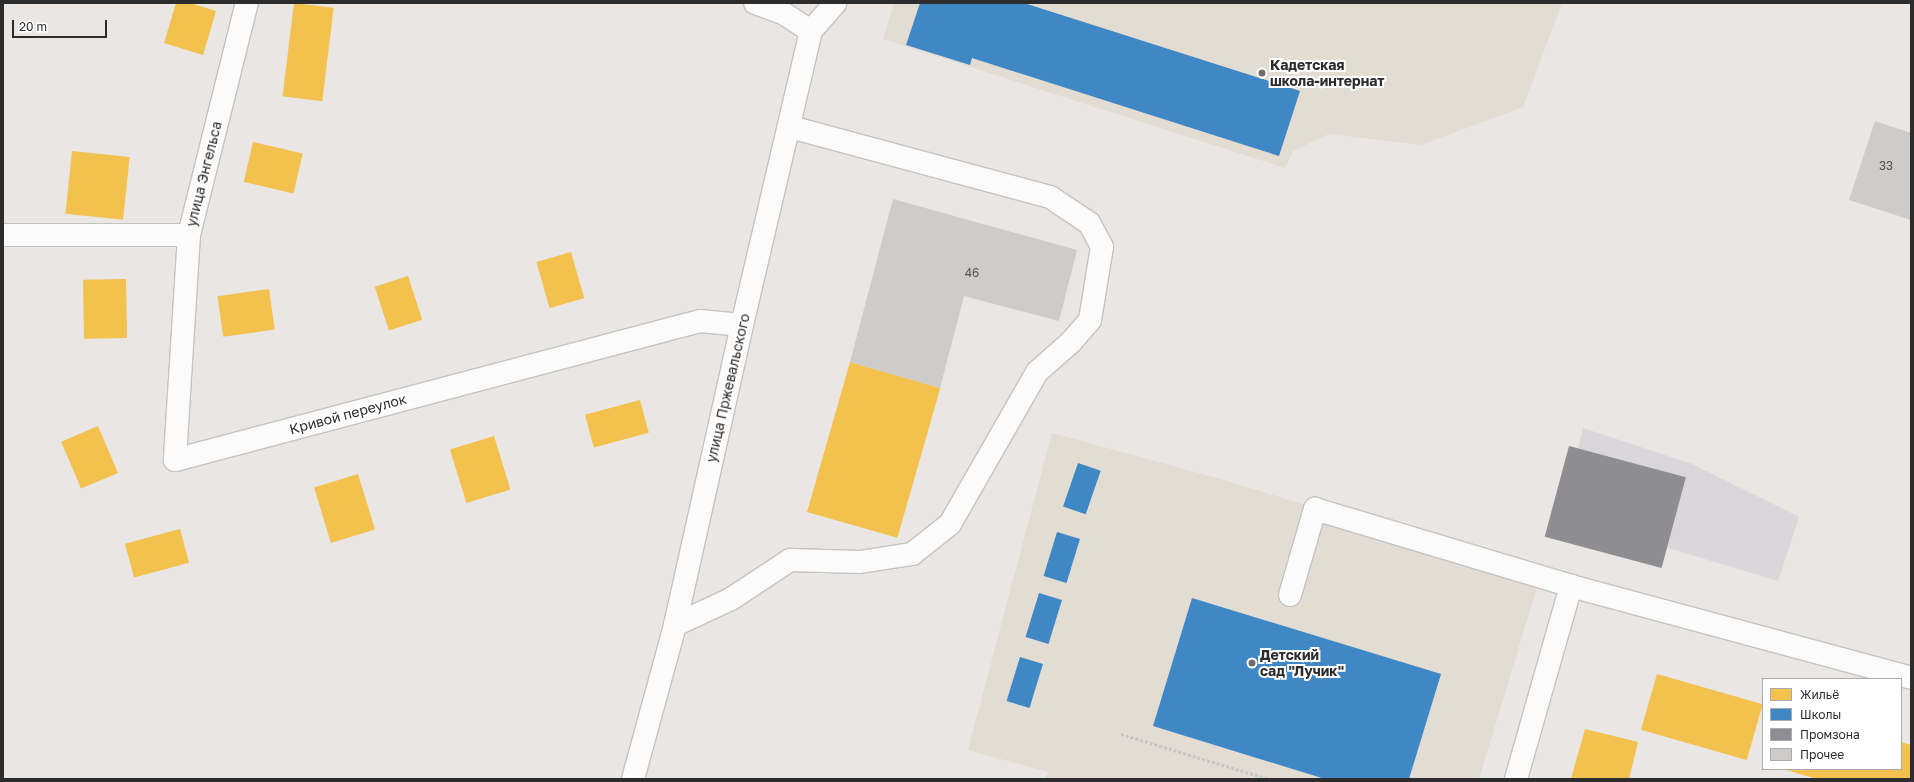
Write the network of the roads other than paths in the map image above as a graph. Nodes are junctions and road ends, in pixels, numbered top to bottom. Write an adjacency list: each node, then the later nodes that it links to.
1 (247, 3): 7 (street, улица Энгельса)
2 (755, 3): 4 (street)
3 (835, 3): 4 (street, улица Пржевальского)
4 (811, 31): 5 (street, улица Пржевальского)
5 (790, 127): 8 (street, улица Пржевальского); 11 (street)
6 (3, 235): 7 (street, улица Энгельса)
7 (189, 235): 8 (street, Кривой переулок)
8 (742, 325): 11 (street, улица Пржевальского)
9 (1571, 586): 10 (street); 12 (street); 14 (street)
10 (1290, 595)
11 (675, 625): 13 (street, улица Пржевальского)
12 (1911, 678)
13 (633, 779)
14 (1516, 779)

